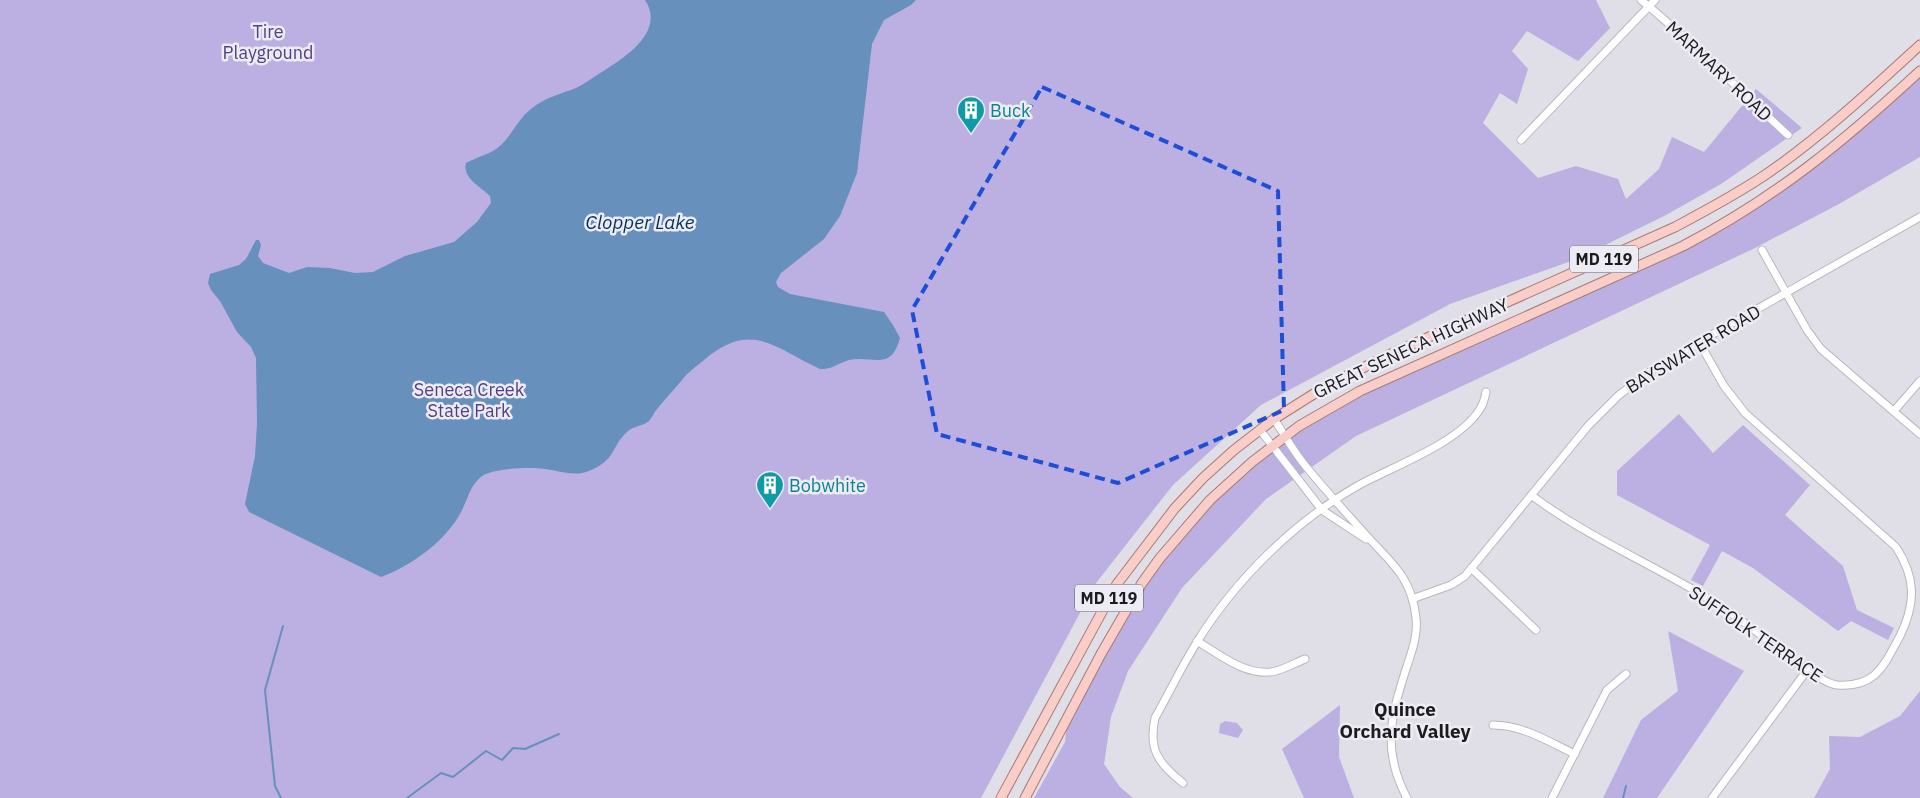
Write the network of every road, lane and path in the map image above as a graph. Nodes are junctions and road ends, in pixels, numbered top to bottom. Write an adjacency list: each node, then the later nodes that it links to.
1 (1642, 0): 3 (street, MARMARY ROAD)
2 (1655, 0): 3 (street)
3 (1649, 6): 6 (street, MARMARY ROAD); 7 (street)
4 (1920, 45): 15 (main road, GREAT SENECA HIGHWAY / MD 119)
5 (1920, 71): 18 (main road, GREAT SENECA HIGHWAY / MD 119)
6 (1788, 135)
7 (1521, 140)
8 (1920, 217): 10 (street, BAYSWATER ROAD)
9 (1762, 250): 10 (street)
10 (1786, 293): 11 (street, BAYSWATER ROAD); 14 (street)
11 (1699, 342): 20 (street, BAYSWATER ROAD); 29 (street, SUFFOLK TERRACE)
12 (1920, 381): 14 (street)
13 (1486, 392): 21 (street)
14 (1894, 411): 17 (street)
15 (1274, 419): 16 (main road, GREAT SENECA HIGHWAY / MD 119); 18 (street)
16 (1260, 430): 19 (street); 34 (main road, GREAT SENECA HIGHWAY / MD 119)
17 (1920, 434)
18 (1285, 436): 19 (main road, GREAT SENECA HIGHWAY / MD 119); 21 (street)
19 (1272, 446): 22 (street); 35 (main road, GREAT SENECA HIGHWAY / MD 119)
20 (1531, 495): 24 (street, BAYSWATER ROAD); 29 (street, SUFFOLK TERRACE)
21 (1335, 501): 22 (street); 23 (street)
22 (1322, 510): 23 (street); 27 (street)
23 (1373, 543): 25 (street)
24 (1471, 568): 25 (street, BAYSWATER ROAD); 26 (street)
25 (1412, 599): 36 (street)
26 (1536, 630)
27 (1198, 642): 28 (street); 33 (street)
28 (1305, 659)
29 (1808, 669): 38 (street)
30 (1626, 674): 32 (street)
31 (1493, 725): 32 (street)
32 (1576, 754): 37 (street)
33 (1183, 783)
34 (1001, 798)
35 (1025, 798)
36 (1407, 798)
37 (1552, 798)
38 (1712, 798)

